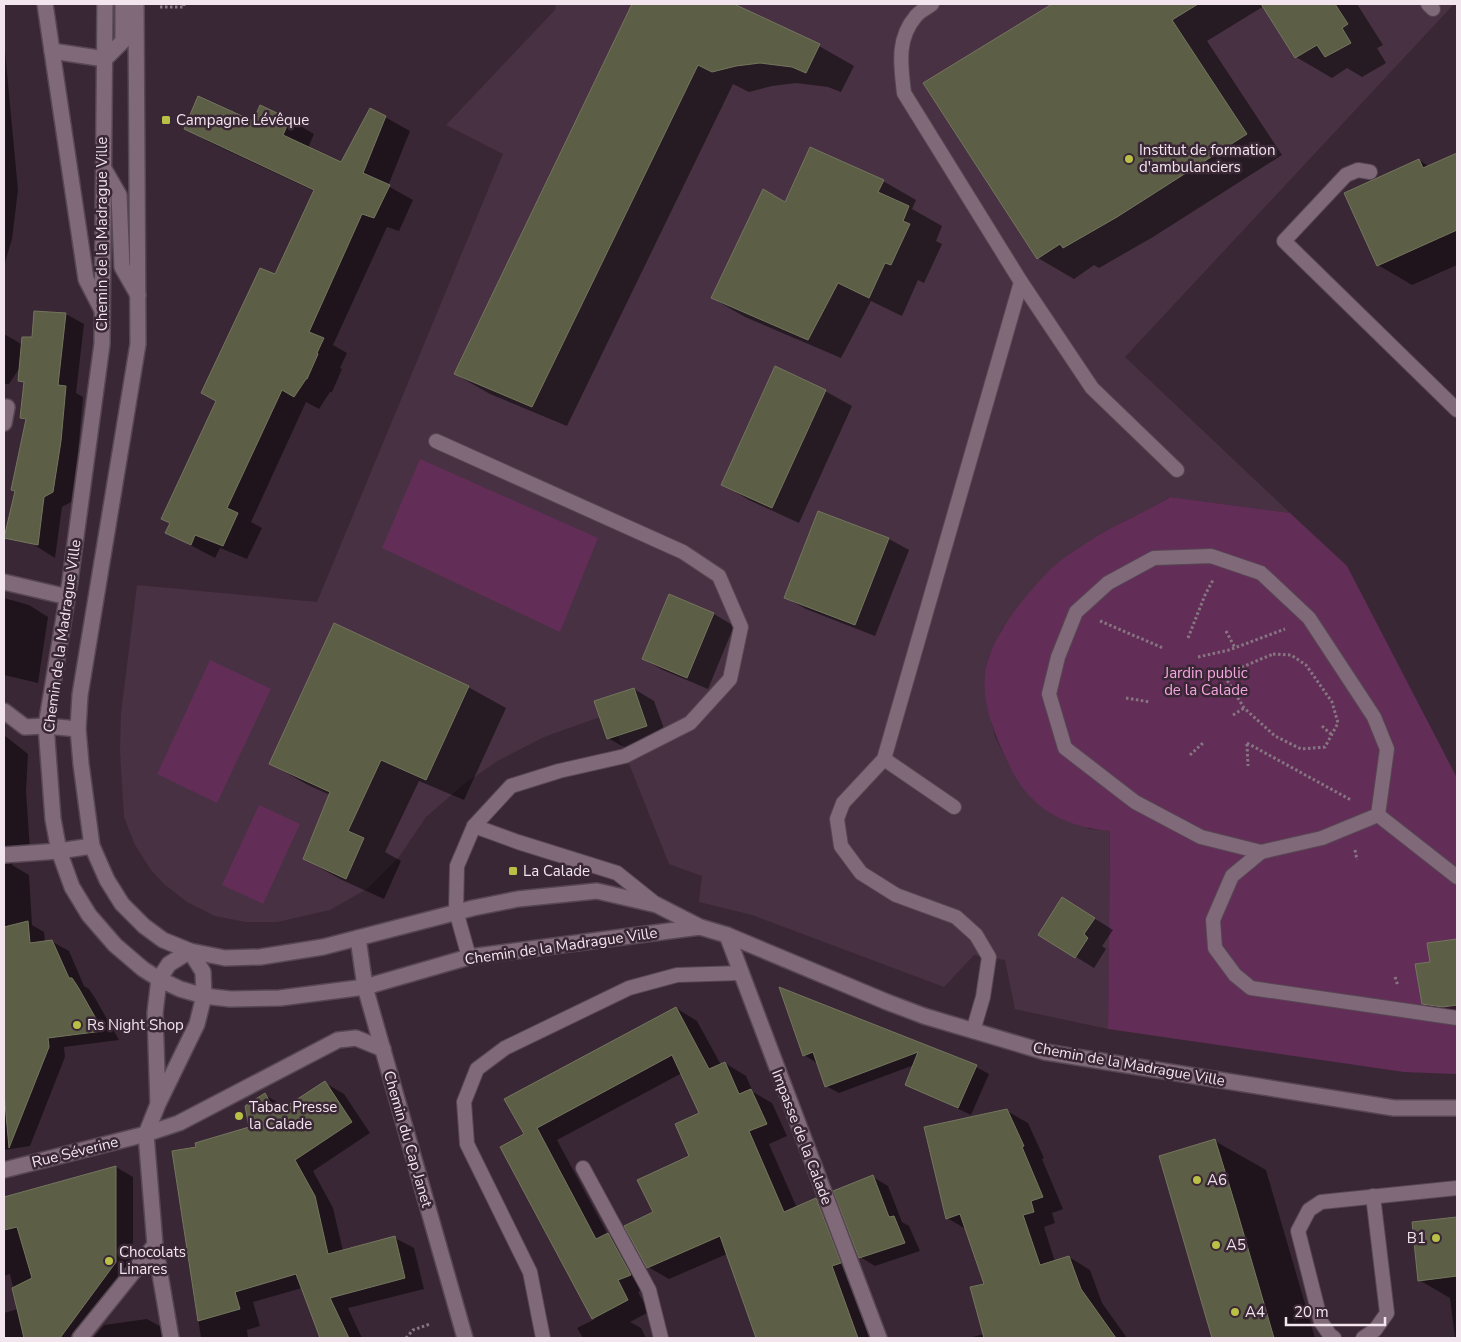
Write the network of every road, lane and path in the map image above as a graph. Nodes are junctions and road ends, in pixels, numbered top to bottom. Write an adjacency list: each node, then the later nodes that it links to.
1 (45, 4): 6 (street)
2 (105, 4): 7 (street, Chemin de la Madrague Ville)
3 (123, 4): 7 (street)
4 (136, 4): 11 (street, Chemin de la Madrague Ville)
5 (932, 4): 10 (lane)
6 (52, 51): 7 (street); 12 (street)
7 (105, 59): 8 (street, Chemin de la Madrague Ville)
8 (104, 169): 11 (street); 12 (street, Chemin de la Madrague Ville)
9 (1370, 172): 14 (lane)
10 (1021, 282): 17 (lane); 39 (lane)
11 (138, 295): 35 (street, Chemin de la Madrague Ville)
12 (102, 310): 20 (street, Chemin de la Madrague Ville)
13 (7, 407): 15 (street)
14 (1457, 410)
15 (4, 423)
16 (436, 440): 43 (lane)
17 (1177, 470)
18 (1224, 560): 21 (lane); 22 (lane); 24 (path)
19 (4, 582): 20 (street)
20 (68, 597): 33 (street, Chemin de la Madrague Ville)
21 (1076, 612): 25 (path); 46 (lane)
22 (1308, 618): 26 (path); 42 (lane)
23 (1226, 631): 26 (path)
24 (1188, 638)
25 (1163, 648)
26 (1235, 648): 27 (path)
27 (1198, 657)
28 (1126, 698): 29 (path)
29 (1150, 702)
30 (1244, 708): 32 (path); 36 (path); 36 (path)
31 (4, 711): 33 (street)
32 (1233, 715)
33 (46, 726): 35 (street); 45 (street, Chemin de la Madrague Ville)
34 (1322, 726): 36 (path)
35 (78, 729): 44 (street, Chemin de la Madrague Ville)
36 (1332, 735)
37 (1204, 742): 38 (path)
38 (1190, 755)
39 (884, 759): 41 (lane); 61 (lane)
40 (1248, 766): 42 (path)
41 (954, 808)
42 (1378, 815): 46 (lane); 48 (lane)
43 (474, 826): 49 (lane); 50 (lane)
44 (92, 846): 45 (street); 54 (street, Chemin de la Madrague Ville)
45 (59, 851): 47 (street); 57 (street, Chemin de la Madrague Ville)
46 (1261, 852): 60 (lane)
47 (4, 855)
48 (1457, 878)
49 (657, 905): 50 (street, Chemin de la Madrague Ville); 51 (street, Chemin de la Madrague Ville)
50 (456, 912): 53 (street, Chemin de la Madrague Ville); 55 (lane)
51 (700, 927): 52 (street, Chemin de la Madrague Ville); 55 (street, Chemin de la Madrague Ville)
52 (727, 935): 56 (street, Impasse de la Calade); 61 (street, Chemin de la Madrague Ville)
53 (358, 938): 54 (street, Chemin de la Madrague Ville); 58 (street, Chemin du Cap Janet)
54 (190, 951): 57 (street); 59 (street)
55 (469, 957): 58 (street, Chemin de la Madrague Ville)
56 (741, 973): 76 (lane); 78 (street, Impasse de la Calade)
57 (159, 979): 59 (street, Chemin de la Madrague Ville); 63 (street)
58 (365, 987): 59 (street, Chemin de la Madrague Ville); 62 (street, Chemin du Cap Janet)
59 (204, 996): 63 (street)
60 (1457, 1018)
61 (973, 1031): 64 (street, Chemin de la Madrague Ville)
62 (383, 1049): 65 (street); 75 (street, Chemin du Cap Janet)
63 (158, 1104): 65 (street)
64 (1457, 1108)
65 (146, 1134): 67 (street, Rue Séverine); 70 (street)
66 (583, 1168): 77 (lane)
67 (4, 1170)
68 (1457, 1188): 69 (lane)
69 (1374, 1196): 79 (lane); 80 (lane)
70 (155, 1245): 72 (street); 73 (street)
71 (430, 1324): 74 (path)
72 (80, 1338)
73 (171, 1338)
74 (406, 1338)
75 (465, 1338)
76 (543, 1338)
77 (662, 1338)
78 (878, 1338)
79 (1334, 1338)
80 (1364, 1338)

